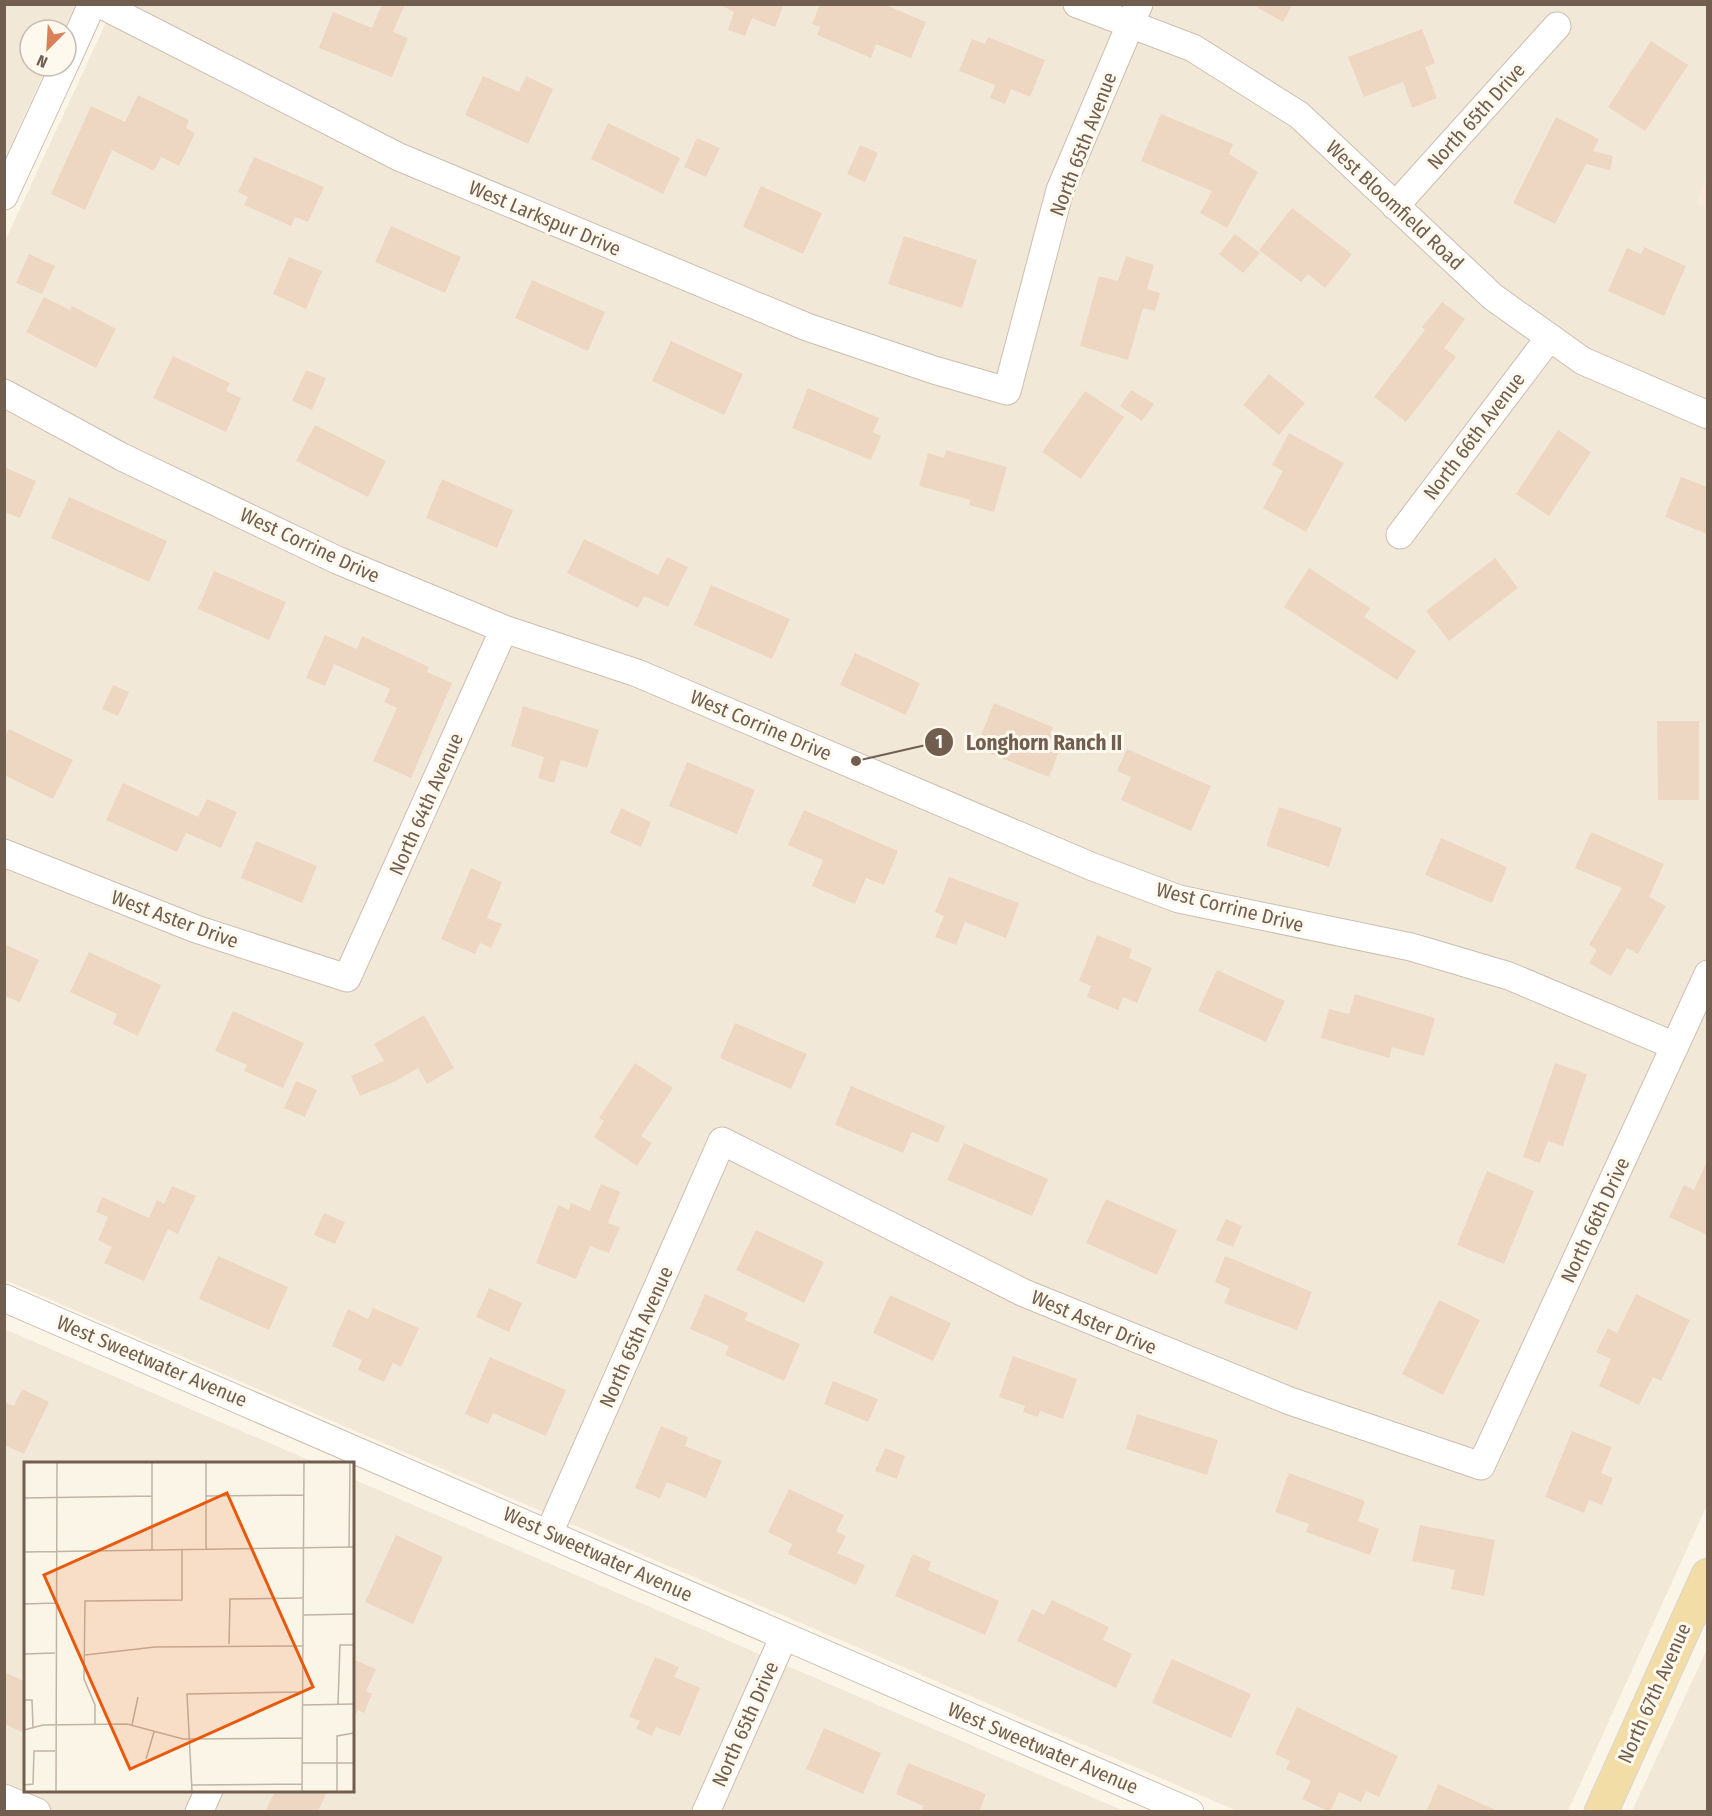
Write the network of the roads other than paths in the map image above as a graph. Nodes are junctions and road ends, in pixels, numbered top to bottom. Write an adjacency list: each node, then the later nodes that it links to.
1 (92, 4): 6 (street)
2 (100, 4): 11 (street, West Larkspur Drive)
3 (1077, 4): 4 (street, West Bloomfield Road)
4 (1135, 14): 9 (street, West Bloomfield Road); 11 (street, North 65th Avenue)
5 (1557, 26): 9 (street, North 65th Drive)
6 (78, 35)
7 (58, 78): 8 (street)
8 (4, 195)
9 (1395, 206): 10 (street, West Bloomfield Road)
10 (1549, 338): 13 (street, West Bloomfield Road); 14 (street, North 66th Avenue)
11 (1007, 391)
12 (4, 393): 15 (street, West Corrine Drive)
13 (1707, 415)
14 (1400, 535)
15 (504, 629): 18 (street, North 64th Avenue); 19 (street, West Corrine Drive)
16 (4, 853): 18 (street, West Aster Drive)
17 (1707, 974): 19 (street, North 66th Drive)
18 (347, 978)
19 (1675, 1046): 23 (street, North 66th Drive)
20 (722, 1141): 23 (street, West Aster Drive); 24 (street, North 65th Avenue)
21 (4, 1298): 22 (street, West Sweetwater Avenue)
22 (357, 1462): 24 (street, West Sweetwater Avenue)
23 (1481, 1466)
24 (549, 1533): 26 (street, West Sweetwater Avenue)
25 (1707, 1575): 33 (main road, North 67th Avenue)
26 (784, 1636): 31 (street, North 65th Drive); 32 (street, West Sweetwater Avenue)
27 (209, 1792): 30 (street)
28 (4, 1797): 29 (street)
29 (37, 1812)
30 (199, 1812)
31 (706, 1812)
32 (1190, 1812)
33 (1601, 1812)

